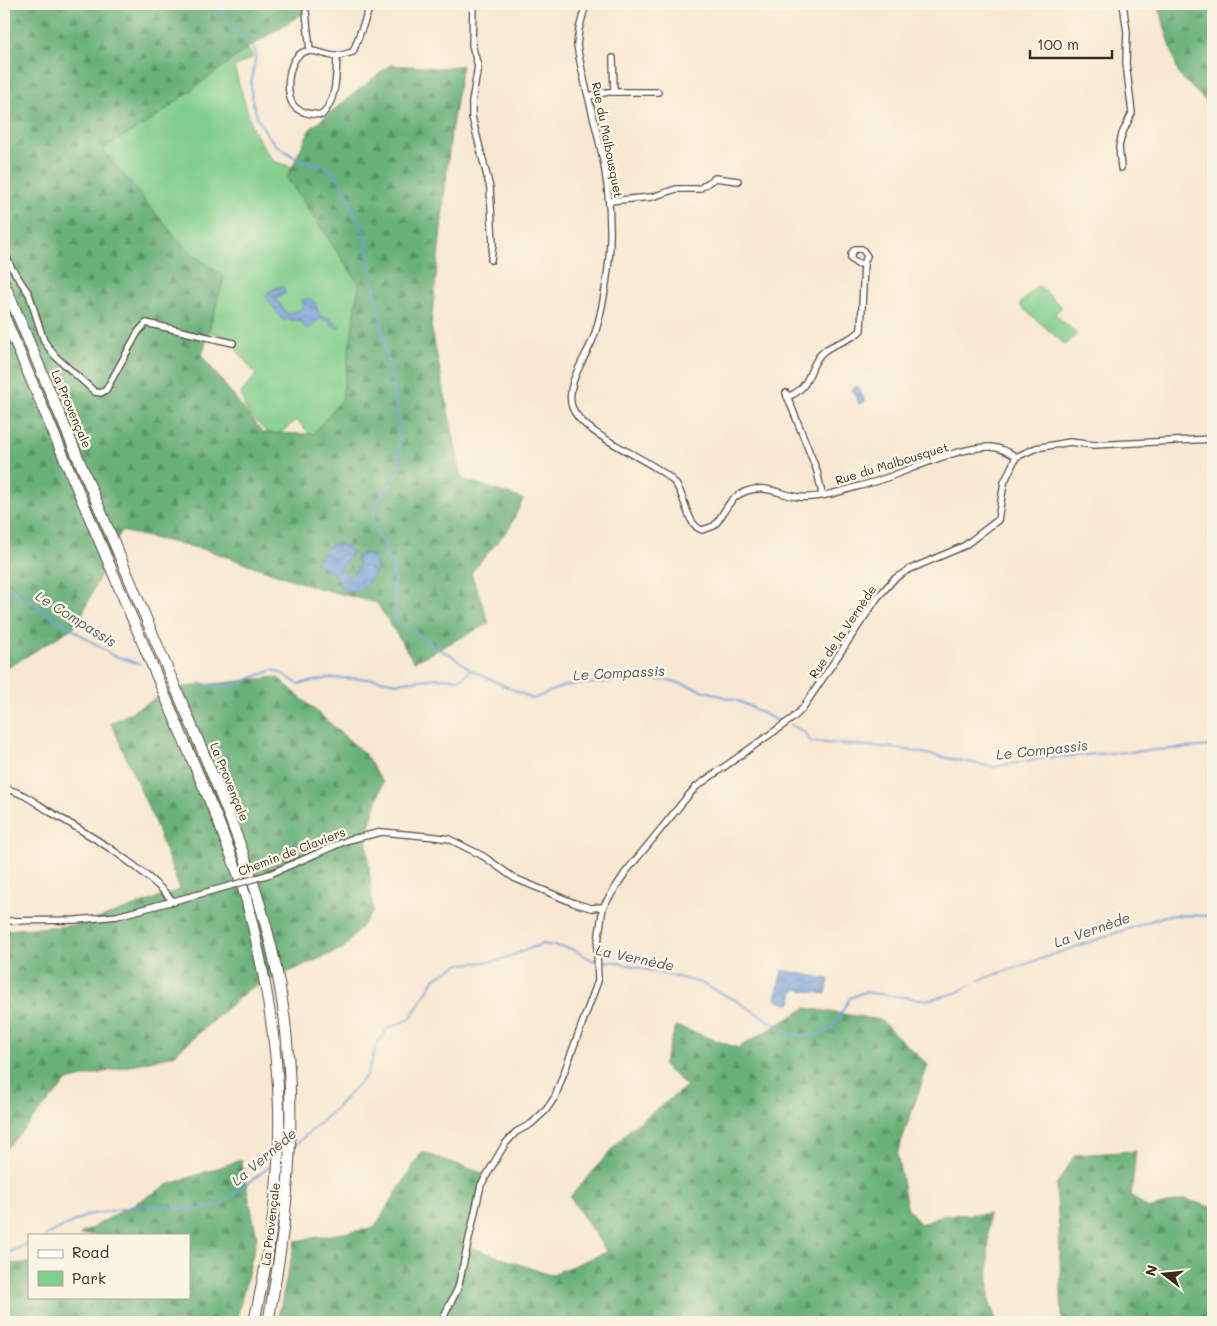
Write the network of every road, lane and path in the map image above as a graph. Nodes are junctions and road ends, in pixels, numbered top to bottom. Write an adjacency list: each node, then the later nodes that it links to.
1 (371, 4): 7 (street)
2 (473, 4): 16 (street)
3 (586, 4): 11 (street, Rue du Malbousquet)
4 (1123, 4): 12 (street)
5 (306, 12): 6 (street)
6 (310, 51): 7 (street); 7 (street)
7 (337, 56)
8 (613, 58): 9 (street)
9 (614, 92): 10 (street); 11 (street)
10 (658, 92)
11 (588, 96): 14 (street, Rue du Malbousquet)
12 (1121, 168)
13 (738, 181): 14 (street)
14 (609, 201): 23 (street, Rue du Malbousquet)
15 (4, 250): 20 (street)
16 (491, 260)
17 (864, 263): 23 (street)
18 (4, 283): 29 (highway, La Provençale)
19 (4, 316): 28 (highway, La Provençale)
20 (233, 343)
21 (1213, 439): 22 (street)
22 (1016, 457): 23 (street, Rue du Malbousquet); 26 (street, Rue de la Vernède)
23 (822, 494)
24 (4, 789): 25 (street)
25 (174, 902): 26 (street, Chemin de Claviers, bridge); 27 (street, Chemin de Claviers)
26 (603, 907): 30 (street)
27 (4, 921)
28 (254, 1322)
29 (268, 1322)
30 (441, 1322)

